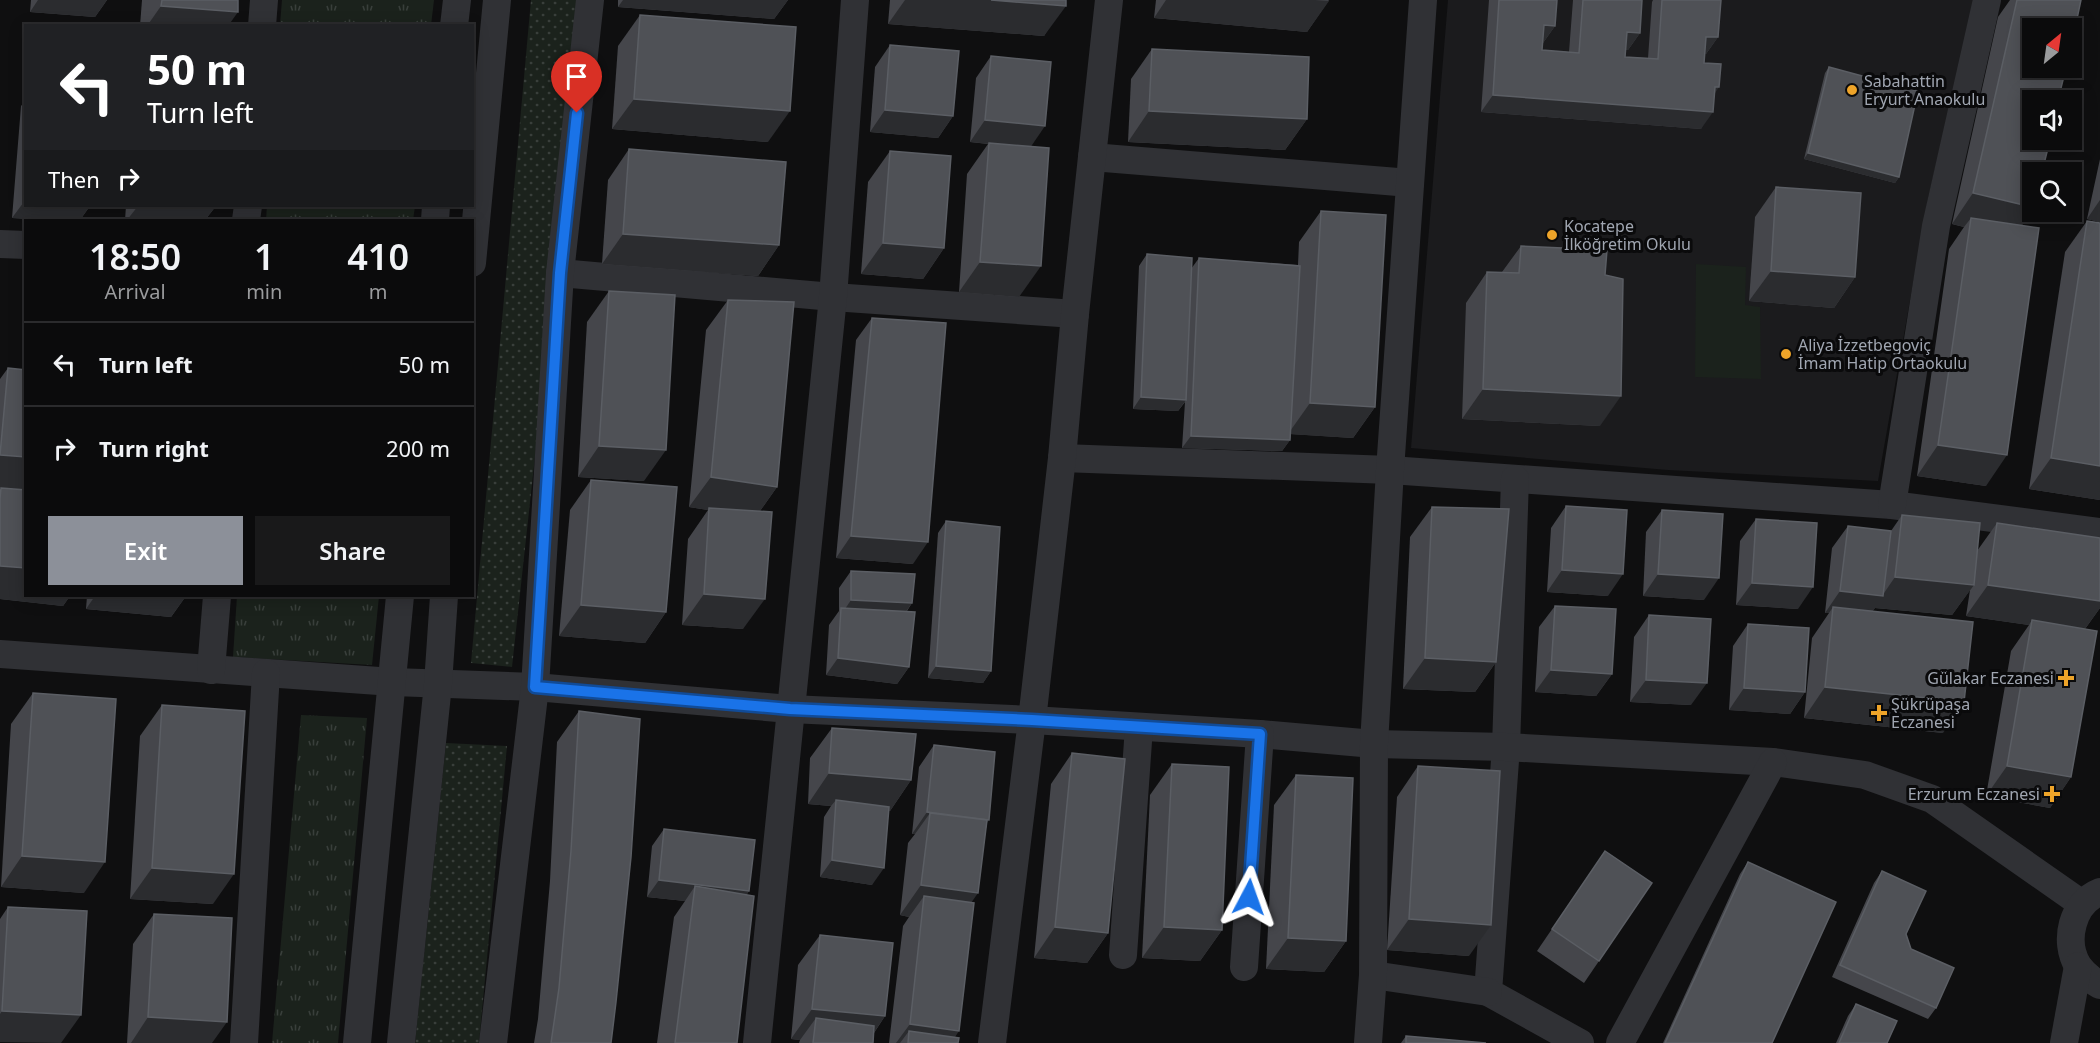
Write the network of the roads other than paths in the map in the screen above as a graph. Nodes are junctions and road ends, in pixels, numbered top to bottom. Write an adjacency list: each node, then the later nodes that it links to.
1 (264, 0): 9 (street)
2 (457, 0): 10 (street)
3 (497, 0): 13 (street)
4 (590, 0): 16 (street)
5 (855, 0): 17 (street)
6 (1109, 0): 11 (street)
7 (1423, 0): 12 (street)
8 (1987, 0): 22 (street)
9 (262, 24)
10 (454, 24)
11 (1092, 157): 12 (street); 18 (street)
12 (1410, 183): 20 (street)
13 (474, 242)
14 (0, 243): 15 (street)
15 (24, 245)
16 (560, 273): 17 (street); 32 (street)
17 (833, 297): 18 (street); 33 (street)
18 (1075, 314): 19 (street)
19 (1062, 458): 20 (street); 34 (street)
20 (1390, 470): 21 (street); 37 (street)
21 (1515, 479): 22 (street); 38 (street)
22 (1892, 505): 23 (street)
23 (2100, 532)
24 (217, 597): 28 (street)
25 (400, 597): 30 (street)
26 (444, 597): 31 (street)
27 (0, 654): 28 (street)
28 (211, 670): 29 (street)
29 (266, 673): 30 (street); 47 (street)
30 (393, 682): 31 (street); 48 (street)
31 (438, 684): 32 (street); 49 (street)
32 (535, 687): 33 (street); 50 (street)
33 (790, 709): 34 (street); 51 (street)
34 (1032, 720): 35 (street); 52 (street)
35 (1139, 727): 36 (street); 41 (street)
36 (1260, 734): 37 (street); 43 (street)
37 (1374, 744): 38 (street); 44 (street)
38 (1506, 747): 39 (street); 46 (street)
39 (1773, 762): 40 (street); 55 (street)
40 (2094, 890): 42 (street)
41 (1123, 955)
42 (2078, 966): 45 (street); 56 (street)
43 (1244, 967)
44 (1373, 975): 46 (street); 53 (street)
45 (2100, 984)
46 (1488, 992): 54 (street)
47 (244, 1043)
48 (357, 1043)
49 (401, 1043)
50 (493, 1043)
51 (757, 1043)
52 (992, 1043)
53 (1368, 1043)
54 (1580, 1043)
55 (1620, 1043)
56 (2064, 1043)

